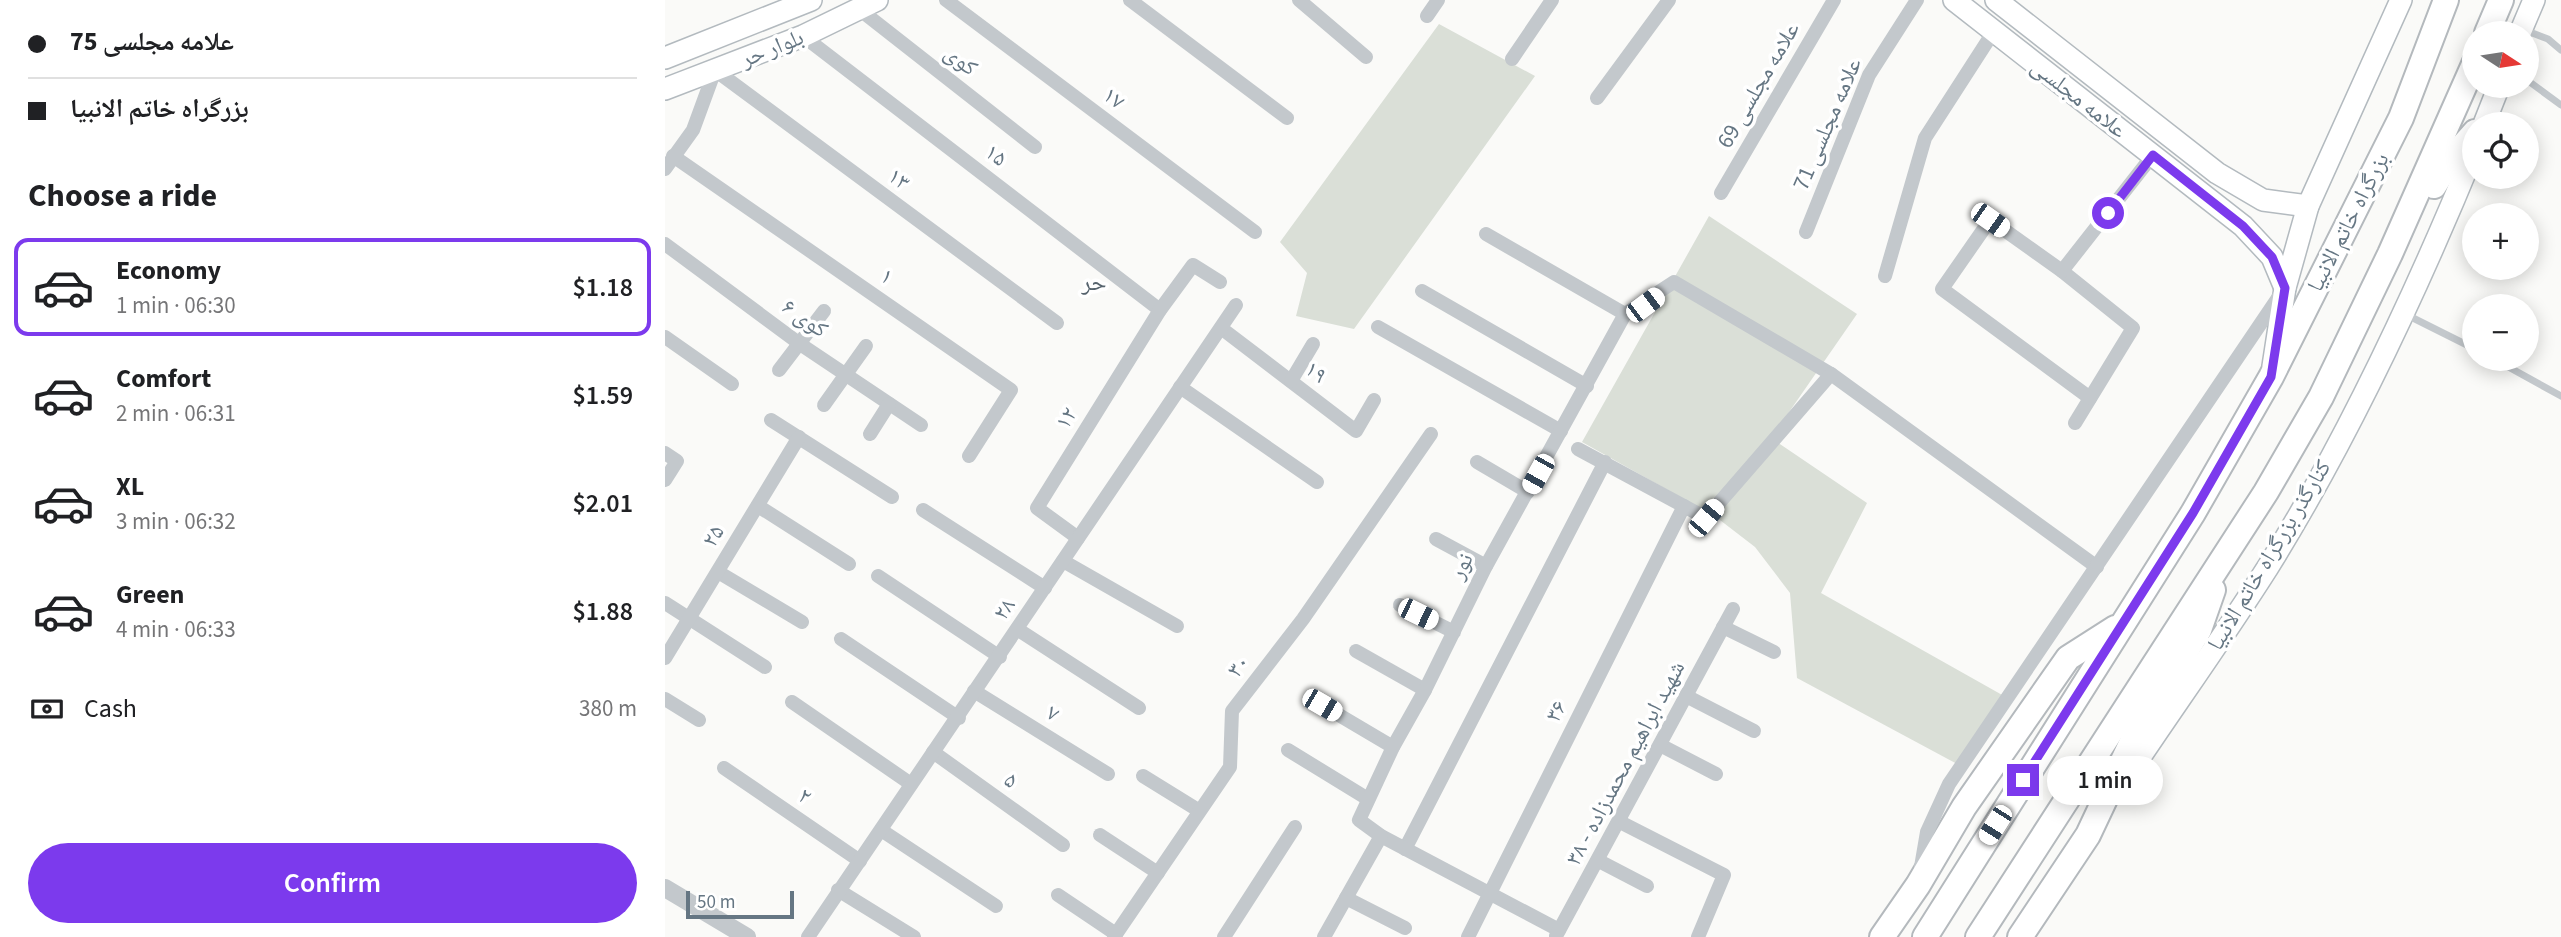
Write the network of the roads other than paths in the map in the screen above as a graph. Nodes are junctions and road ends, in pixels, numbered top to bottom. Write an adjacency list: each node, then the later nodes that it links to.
1 (946, 0): 43 (street, ۱۷)
2 (1130, 0): 33 (street)
3 (1300, 0): 24 (street)
4 (1438, 0): 17 (street)
5 (1552, 0): 26 (street)
6 (1669, 0): 31 (street)
7 (1835, 0): 41 (street, علامه مجلسی 69)
8 (1917, 0): 44 (street, علامه مجلسی 71)
9 (1954, 0): 20 (main road, علامه مجلسی)
10 (1996, 0): 37 (main road, علامه مجلسی)
11 (2402, 0): 42 (main road)
12 (2446, 0): 70 (highway, بزرگراه خاتم الانبیا)
13 (2501, 0): 18 (highway)
14 (2534, 0): 19 (main road)
15 (795, 3): 25 (main road, بلوار حر)
16 (868, 4): 21 (main road, بلوار حر); 34 (street, کوی)
17 (1427, 16)
18 (2492, 21)
19 (2525, 21)
20 (1994, 31): 36 (main road, علامه مجلسی); 49 (street)
21 (803, 36): 27 (main road, بلوار حر); 54 (street, ۱۵)
22 (2539, 36): 23 (lane)
23 (2561, 50)
24 (1366, 57)
25 (665, 58)
26 (1512, 59)
27 (715, 70): 28 (main road, بلوار حر); 38 (street); 58 (street, ۱۳)
28 (665, 89)
29 (2539, 89): 32 (lane)
30 (2462, 91): 47 (highway, بزرگراه خاتم الانبیا)
31 (1597, 98)
32 (2561, 105)
33 (1287, 118)
34 (1035, 147)
35 (2462, 147): 47 (highway)
36 (2153, 155): 40 (main road, علامه مجلسی); 48 (street)
37 (2201, 160): 40 (main road); 42 (main road, علامه مجلسی)
38 (669, 162): 88 (street, ۱)
39 (2462, 178): 56 (main road, کنارگذر بزرگراه خاتم الانبیا)
40 (2185, 180): 51 (main road, علامه مجلسی)
41 (1721, 193)
42 (2308, 206): 51 (main road)
43 (1255, 232)
44 (1806, 232)
45 (1486, 234): 57 (street)
46 (665, 244): 63 (street, کوی ۶)
47 (2390, 254): 101 (highway, بزرگراه خاتم الانبیا)
48 (2062, 271): 76 (street); 76 (street)
49 (1885, 276)
50 (1220, 282): 54 (street)
51 (2285, 288): 70 (main road); 105 (street)
52 (1422, 291): 73 (street)
53 (1236, 305): 60 (street, ۲۸)
54 (1160, 310): 99 (street, ۱۲)
55 (824, 312): 63 (street)
56 (2401, 312): 62 (lane); 150 (main road, کنارگذر بزرگراه خاتم الانبیا)
57 (1625, 314): 69 (street); 73 (street, نور)
58 (1056, 323)
59 (1378, 327): 83 (street)
60 (1221, 328): 71 (street, ۱۹); 74 (street, ۲۸)
61 (665, 337): 72 (street)
62 (2462, 342)
63 (800, 344): 66 (street); 68 (street, کوی ۶)
64 (1313, 344): 71 (street)
65 (866, 346): 68 (street)
66 (779, 370)
67 (2516, 371): 75 (lane)
68 (845, 373): 78 (street, کوی ۶); 79 (street)
69 (1831, 374): 97 (street); 105 (street)
70 (2271, 377): 114 (highway, بزرگراه خاتم الانبیا)
71 (1291, 381): 77 (street, ۱۹)
72 (731, 384)
73 (1587, 386): 83 (street, نور)
74 (1180, 387): 93 (street); 99 (street, ۲۸)
75 (2561, 396)
76 (2090, 398): 81 (street)
77 (1374, 400)
78 (889, 404): 82 (street, کوی ۶); 84 (street)
79 (824, 405)
80 (771, 420): 86 (street)
81 (2075, 423)
82 (921, 425)
83 (1561, 431): 94 (street, نور)
84 (870, 434)
85 (1431, 434): 145 (street, ۳۰)
86 (799, 438): 95 (street); 96 (street, ۲۵)
87 (1579, 449): 91 (street)
88 (969, 456)
89 (671, 457): 92 (street)
90 (1477, 462): 94 (street)
91 (1605, 462): 97 (street); 153 (street)
92 (665, 480)
93 (1317, 482)
94 (1528, 492): 104 (street, نور)
95 (892, 497)
96 (758, 506): 103 (street); 106 (street, ۲۵)
97 (1684, 506): 161 (street, ۳۶)
98 (923, 510): 108 (street)
99 (1078, 538): 102 (street, ۲۸)
100 (1436, 539): 104 (street)
101 (2227, 550): 150 (highway); 177 (highway, بزرگراه خاتم الانبیا)
102 (1063, 561): 108 (street, ۲۸); 115 (street)
103 (849, 564)
104 (1486, 566): 118 (street, نور)
105 (2097, 567): 157 (street)
106 (718, 572): 112 (street, ۲۵); 113 (street)
107 (877, 576): 122 (street)
108 (1045, 588): 117 (street, ۲۸)
109 (665, 603): 112 (street)
110 (1400, 605): 118 (street)
111 (1733, 609): 116 (street, شهید ابراهیم محمدزاده - ۳۸)
112 (689, 619): 123 (street, ۲۵); 124 (street)
113 (802, 622)
114 (2121, 624): 157 (highway); 176 (highway, بزرگراه خاتم الانبیا)
115 (1177, 626)
116 (1723, 627): 121 (street); 127 (street, شهید ابراهیم محمدزاده - ۳۸)
117 (1017, 629): 122 (street, ۲۸); 131 (street)
118 (1454, 632): 125 (street, نور)
119 (841, 639): 132 (street)
120 (1356, 651): 125 (street)
121 (1774, 652)
122 (1000, 657): 126 (street, ۲۸)
123 (665, 658)
124 (765, 667)
125 (1425, 690): 136 (street, نور)
126 (974, 691): 132 (street, ۲۸); 140 (street, ۷)
127 (1686, 696): 134 (street); 135 (street, شهید ابراهیم محمدزاده - ۳۸)
128 (665, 699): 133 (street)
129 (792, 702): 143 (street)
130 (1322, 705): 136 (street)
131 (1139, 708)
132 (959, 718): 138 (street, ۲۸)
133 (699, 720)
134 (1754, 731)
135 (1660, 745): 141 (street); 146 (street, شهید ابراهیم محمدزاده - ۳۸)
136 (1392, 747): 144 (street, نور)
137 (1288, 750): 144 (street)
138 (933, 752): 143 (street, ۲۸); 152 (street, ۵)
139 (724, 768): 155 (street, ۲)
140 (1108, 774)
141 (1716, 774)
142 (1143, 776): 145 (street)
143 (911, 784): 148 (street, ۲۸)
144 (1368, 799): 151 (street, نور)
145 (1198, 810): 156 (street, ۳۰)
146 (1620, 822): 154 (street, شهید ابراهیم محمدزاده - ۳۸); 174 (street)
147 (1295, 827): 171 (street)
148 (881, 830): 155 (street, ۲۸); 164 (street)
149 (1100, 835): 156 (street)
150 (2088, 835): 178 (highway, کنارگذر بزرگراه خاتم الانبیا)
151 (1381, 836): 153 (street, نور); 163 (street)
152 (1063, 845)
153 (1405, 849): 161 (street, نور)
154 (1599, 861): 158 (street); 166 (street, شهید ابراهیم محمدزاده - ۳۸)
155 (860, 862): 160 (street, ۲۸)
156 (1158, 873): 167 (street, ۳۰)
157 (1918, 885): 175 (highway)
158 (1647, 886)
159 (665, 888): 168 (street)
160 (838, 890): 169 (street, ۲۸); 170 (street)
161 (1490, 894): 166 (street, نور); 173 (street, ۳۶)
162 (1058, 895): 167 (street)
163 (1346, 898): 165 (street); 172 (street)
164 (996, 906)
165 (1405, 928)
166 (1557, 933)
167 (1115, 935)
168 (747, 937)
169 (808, 937)
170 (914, 937)
171 (1224, 937)
172 (1324, 937)
173 (1468, 937)
174 (1698, 937)
175 (1882, 937)
176 (1925, 937)
177 (1977, 937)
178 (2019, 937)

